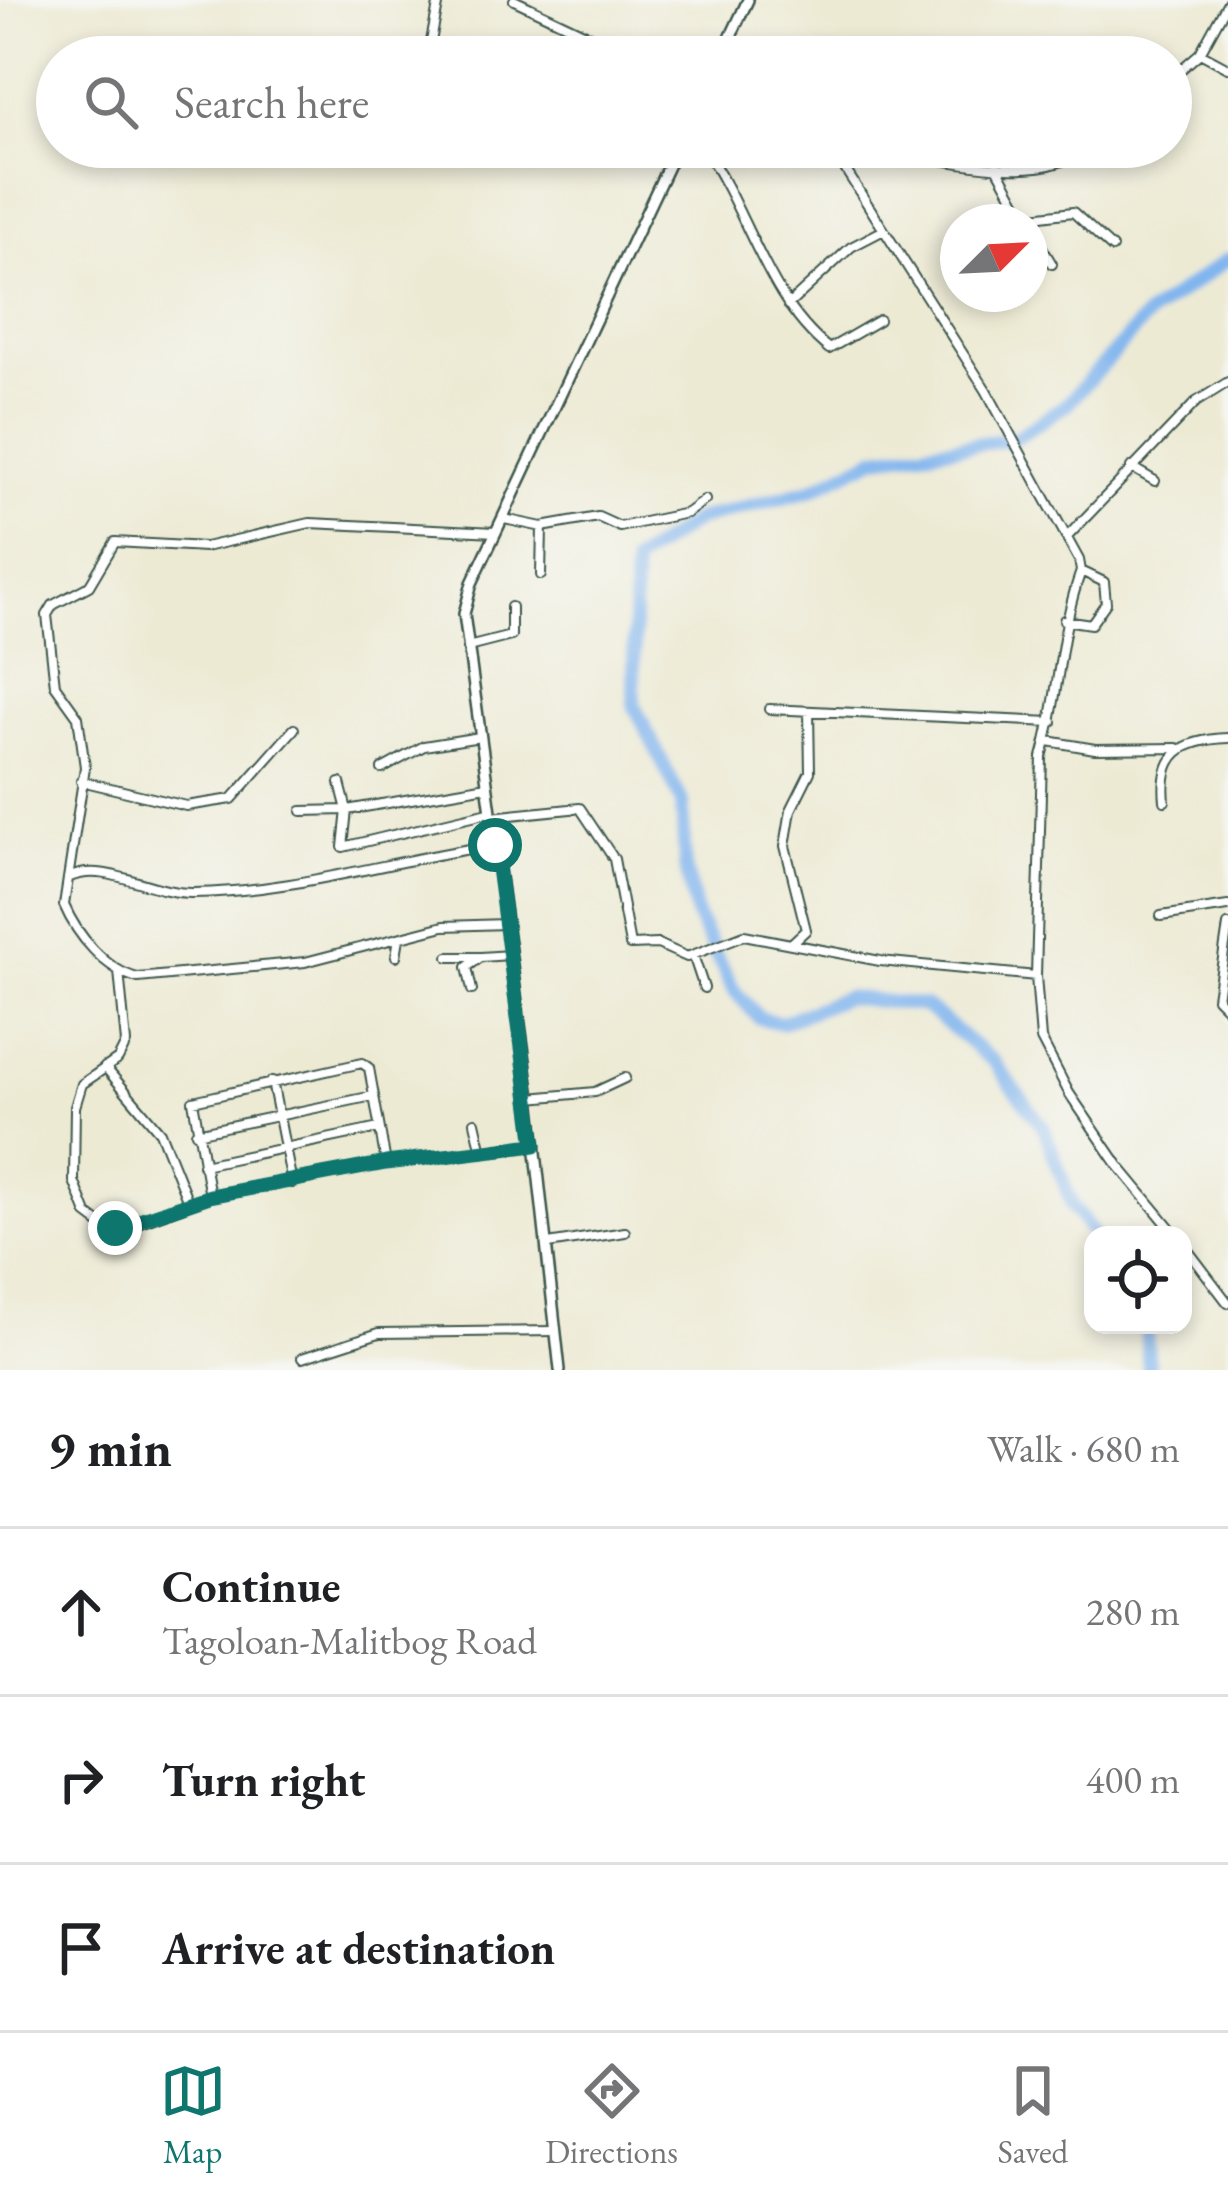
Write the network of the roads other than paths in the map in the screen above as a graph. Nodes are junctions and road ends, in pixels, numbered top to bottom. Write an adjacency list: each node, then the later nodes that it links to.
1 (439, 0): 5 (street)
2 (514, 0): 6 (street)
3 (748, 0): 7 (main road)
4 (1228, 2): 8 (street)
5 (432, 36)
6 (590, 36)
7 (731, 36)
8 (1201, 53): 9 (street); 10 (street)
9 (1192, 60)
10 (1228, 68)
11 (667, 168): 27 (main road)
12 (714, 168): 21 (street)
13 (844, 168): 17 (street)
14 (998, 168): 15 (street)
15 (1018, 204)
16 (1048, 217): 18 (street)
17 (882, 231): 21 (street); 30 (street)
18 (1112, 248)
19 (1048, 257): 20 (street)
20 (1052, 264)
21 (788, 305): 22 (street)
22 (879, 320)
23 (1228, 382): 24 (street)
24 (1131, 467): 25 (street); 30 (street)
25 (1155, 481)
26 (705, 500): 28 (street)
27 (504, 519): 28 (street); 29 (main road)
28 (542, 527): 32 (street)
29 (497, 532): 35 (main road); 45 (street)
30 (1067, 536): 31 (street)
31 (1082, 571): 34 (street); 34 (street)
32 (541, 574)
33 (511, 607): 35 (street)
34 (1064, 620): 38 (street)
35 (466, 647): 40 (main road)
36 (769, 710): 37 (street)
37 (809, 711): 38 (street); 59 (street)
38 (1052, 722): 42 (street)
39 (294, 729): 45 (street)
40 (480, 736): 44 (street); 47 (main road)
41 (1228, 738): 43 (street)
42 (1048, 741): 43 (street); 66 (street)
43 (1178, 748): 48 (street)
44 (382, 769)
45 (82, 782): 53 (street)
46 (340, 783): 49 (street)
47 (487, 786): 49 (street); 51 (main road)
48 (1165, 801)
49 (346, 810): 50 (street); 51 (street)
50 (302, 811)
51 (490, 814): 52 (main road); 60 (street)
52 (495, 845): 53 (street); 56 (main road)
53 (68, 878): 65 (street)
54 (1228, 905): 55 (street)
55 (1161, 916)
56 (506, 924): 58 (street); 64 (main road)
57 (1228, 925): 69 (street)
58 (399, 938): 61 (street); 65 (street)
59 (792, 943): 60 (street); 66 (street)
60 (693, 955): 67 (street)
61 (396, 956)
62 (449, 956): 63 (street)
63 (481, 956): 64 (street); 68 (street)
64 (510, 956): 74 (main road)
65 (119, 970): 70 (street)
66 (1036, 976): 87 (street)
67 (704, 988)
68 (472, 990)
69 (1228, 1009)
70 (105, 1067): 86 (street); 86 (street)
71 (625, 1078): 74 (street)
72 (272, 1081): 73 (street); 75 (street); 78 (street)
73 (374, 1096): 75 (street); 77 (street)
74 (530, 1098): 79 (main road)
75 (278, 1115): 78 (street); 80 (street)
76 (475, 1122): 81 (street)
77 (379, 1128): 80 (street); 82 (street)
78 (196, 1132): 83 (street)
79 (535, 1145): 81 (street); 89 (main road)
80 (285, 1148): 83 (street); 84 (street)
81 (482, 1152): 82 (street)
82 (386, 1163): 84 (street)
83 (203, 1165): 85 (street)
84 (292, 1183): 85 (street)
85 (210, 1196): 86 (street)
86 (189, 1204)
87 (1169, 1226)
88 (625, 1232): 89 (street)
89 (548, 1244): 93 (main road)
90 (1192, 1256): 92 (street)
91 (1228, 1281): 92 (street)
92 (1225, 1299)
93 (556, 1331): 94 (street); 95 (main road)
94 (302, 1358)
95 (560, 1370)

